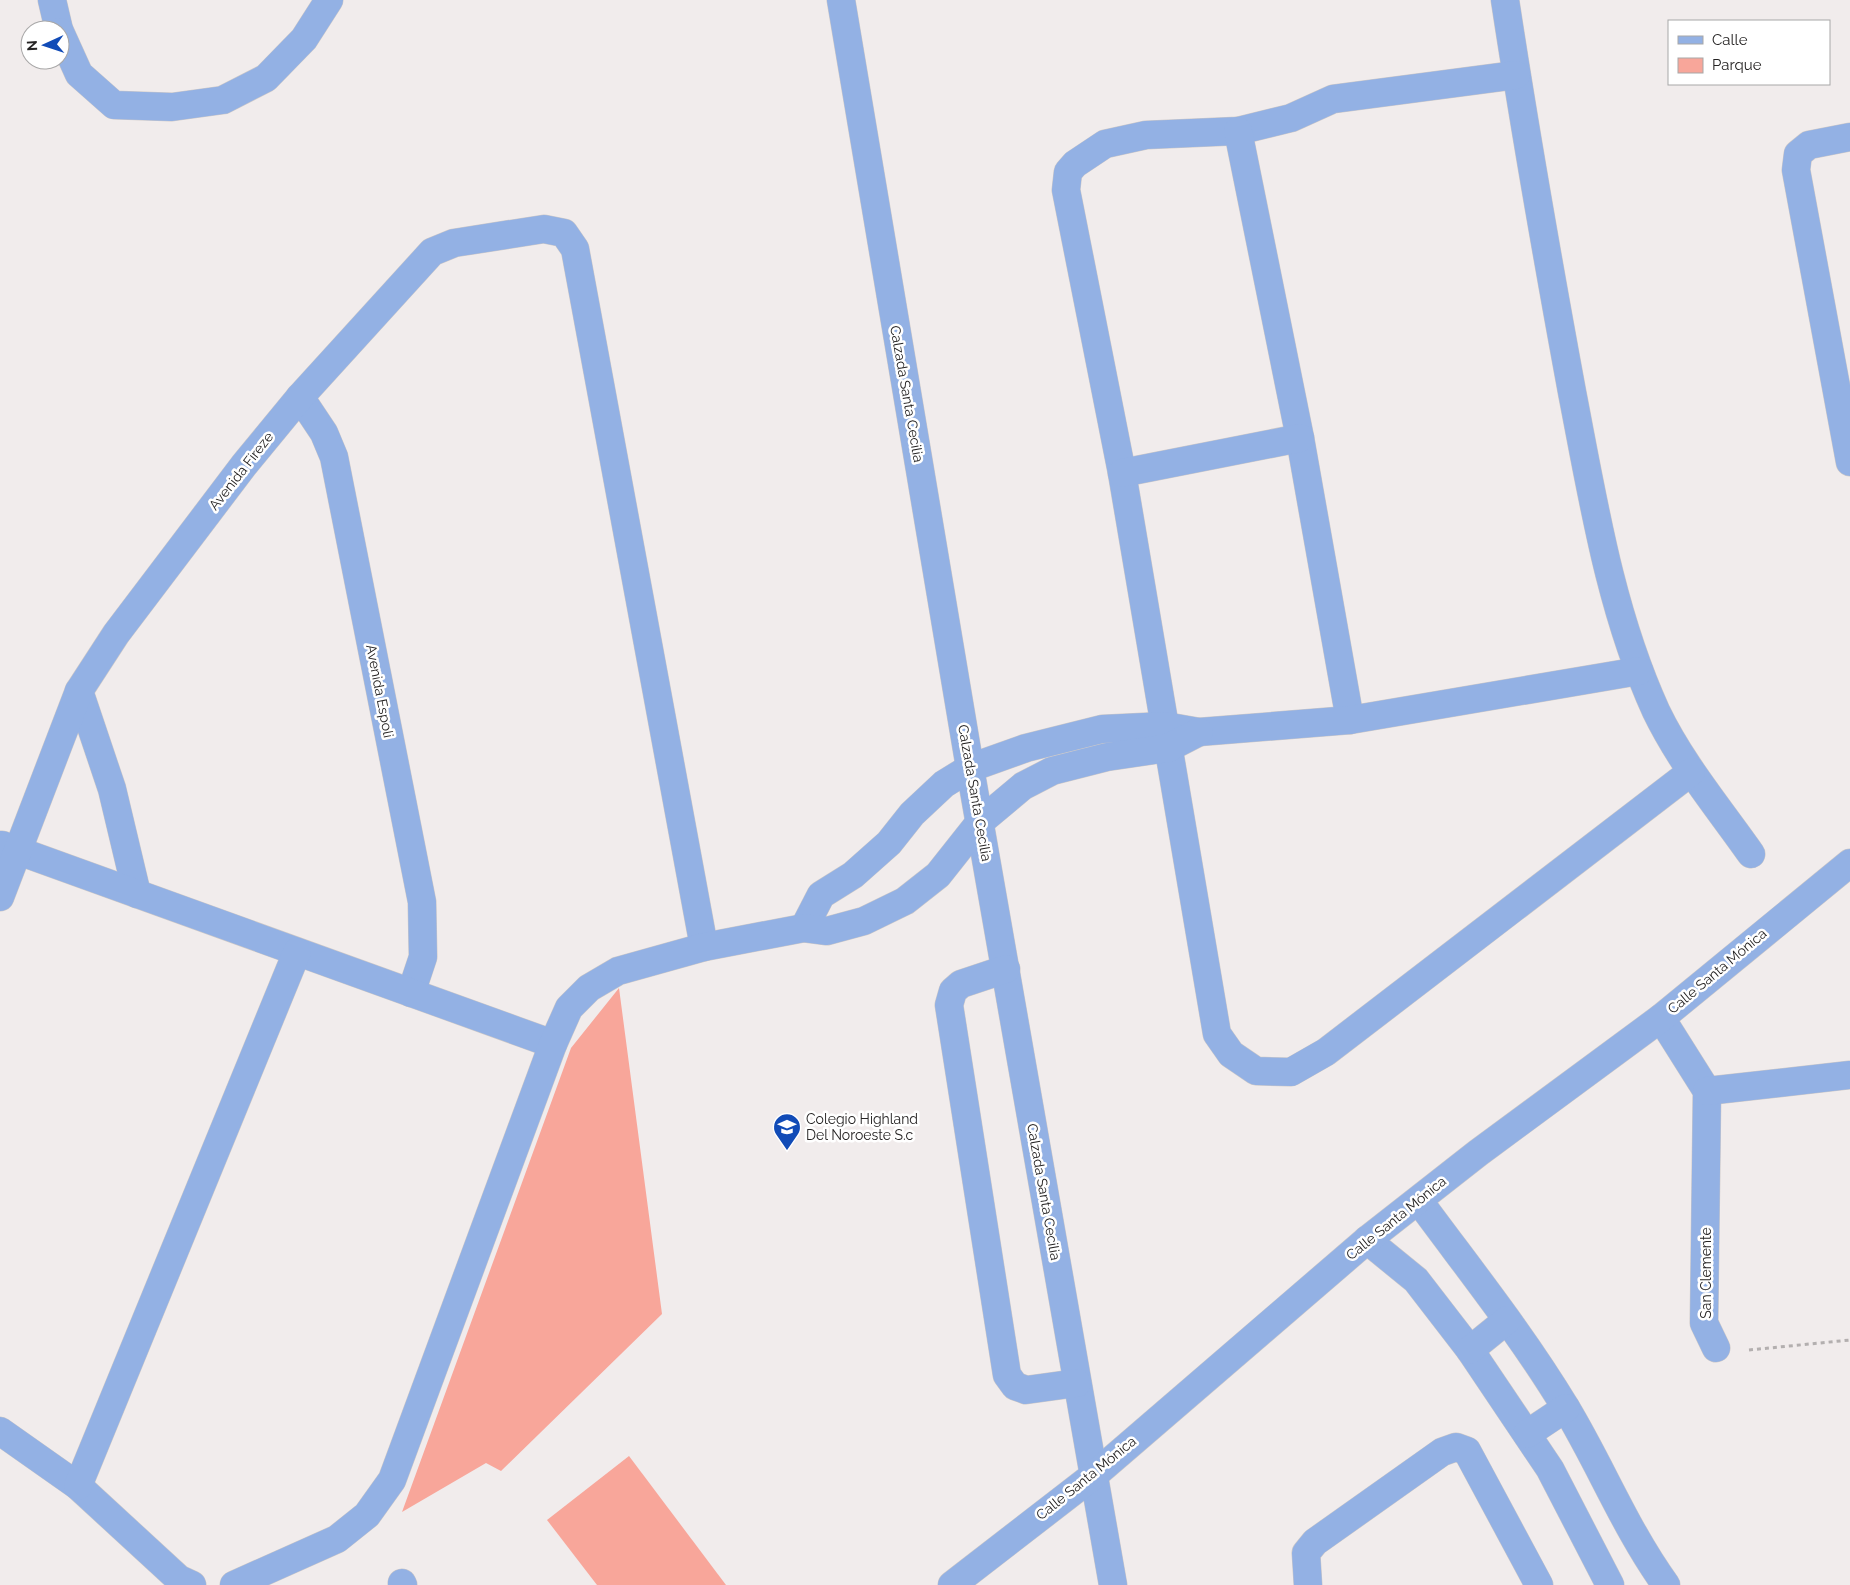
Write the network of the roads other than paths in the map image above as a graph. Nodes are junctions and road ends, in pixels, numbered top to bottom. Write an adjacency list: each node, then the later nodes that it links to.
1 (52, 0): 5 (street)
2 (329, 0): 6 (street)
3 (841, 0): 18 (street, Calzada Santa Cecilia)
4 (1505, 0): 7 (street)
5 (57, 20)
6 (70, 54)
7 (1516, 75): 8 (street); 14 (street)
8 (1238, 131): 11 (street); 13 (street)
9 (1850, 137): 12 (street)
10 (300, 397): 15 (street, Avenida Fireze); 27 (street, Avenida Fireze); 30 (street, Avenida Espoli)
11 (1300, 438): 13 (street); 16 (street)
12 (1850, 462)
13 (1122, 473): 17 (street)
14 (1639, 670): 16 (street); 19 (street)
15 (79, 691): 21 (street, Avenida Fireze); 24 (street)
16 (1350, 720): 17 (street)
17 (1167, 737): 18 (street); 19 (street); 20 (street)
18 (970, 768): 20 (street, Calzada Santa Cecilia); 26 (street)
19 (1690, 772): 22 (street)
20 (980, 822): 26 (street); 29 (street, Calzada Santa Cecilia)
21 (9, 847): 24 (street); 25 (street, Avenida Fireze)
22 (1751, 854)
23 (1850, 863): 31 (street, Calle Santa Mónica)
24 (137, 894): 28 (street)
25 (0, 897)
26 (804, 928): 27 (street)
27 (704, 947): 32 (street)
28 (298, 952): 30 (street); 45 (street)
29 (1006, 969): 40 (street, Calzada Santa Cecilia); 40 (street)
30 (411, 993): 32 (street)
31 (1661, 1018): 34 (street); 35 (street, Calle Santa Mónica)
32 (553, 1044): 47 (street)
33 (1850, 1075): 34 (street)
34 (1707, 1091): 38 (street, San Clemente)
35 (1419, 1201): 36 (street, Calle Santa Mónica); 37 (street)
36 (1367, 1240): 39 (street); 44 (street, Calle Santa Mónica)
37 (1507, 1320): 39 (street); 41 (street)
38 (1716, 1348)
39 (1470, 1350): 43 (street)
40 (1077, 1383): 44 (street, Calzada Santa Cecilia)
41 (1566, 1408): 43 (street); 53 (street)
42 (0, 1431): 45 (street)
43 (1527, 1434): 52 (street)
44 (1093, 1476): 48 (street, Calle Santa Mónica); 49 (street, Calzada Santa Cecilia)
45 (78, 1486): 46 (street)
46 (192, 1585)
47 (234, 1585)
48 (952, 1585)
49 (1113, 1585)
50 (1308, 1585): 51 (street)
51 (1539, 1585)
52 (1610, 1585)
53 (1666, 1585)

